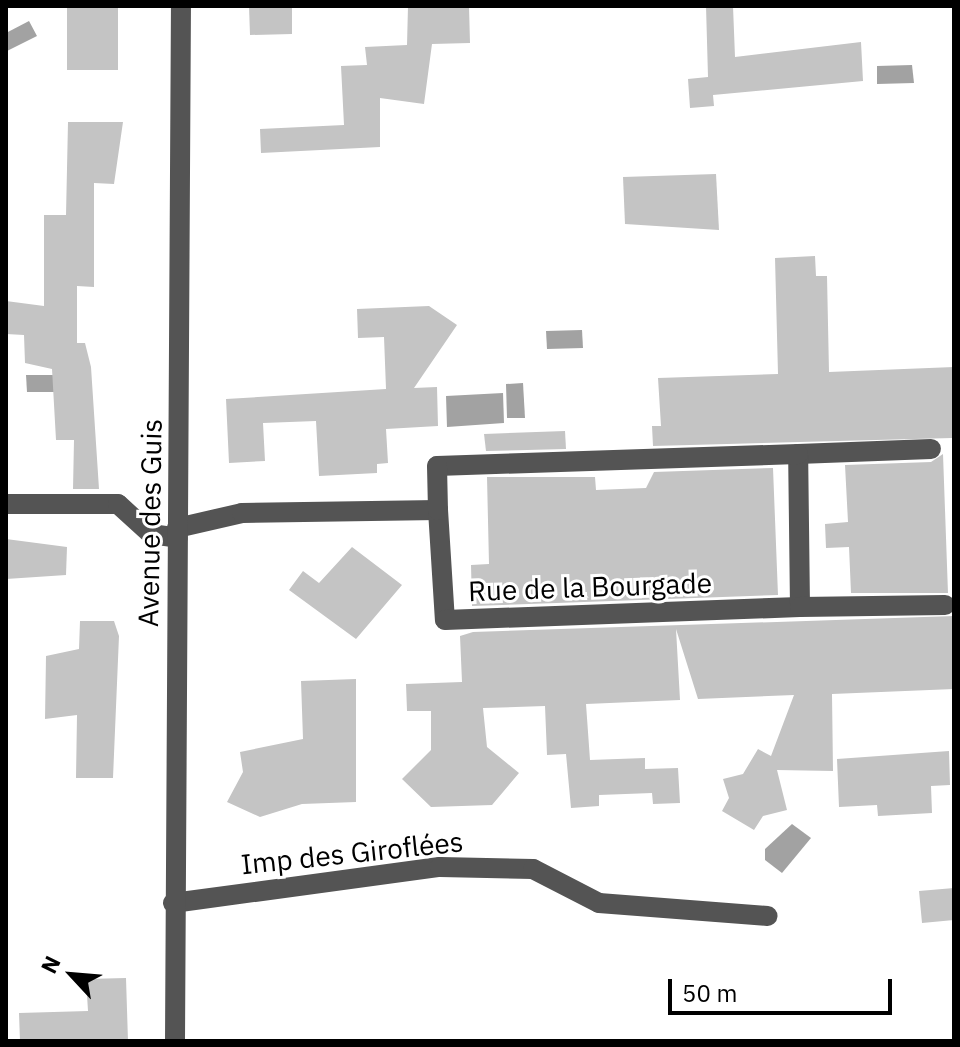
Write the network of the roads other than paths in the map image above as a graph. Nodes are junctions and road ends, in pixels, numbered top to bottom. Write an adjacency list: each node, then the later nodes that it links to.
1 (181, 6): 6 (street, Avenue des Guis)
2 (931, 449): 3 (street, Rue de la Bourgade)
3 (798, 454): 5 (street, Rue de la Bourgade); 8 (street)
4 (6, 504): 6 (street)
5 (438, 510): 6 (street); 8 (street, Rue de la Bourgade)
6 (177, 533): 9 (street, Avenue des Guis)
7 (945, 605): 8 (street, Rue de la Bourgade)
8 (800, 607)
9 (173, 903): 10 (street, Imp des Giroflées); 11 (street, Avenue des Guis)
10 (768, 916)
11 (175, 1041)

